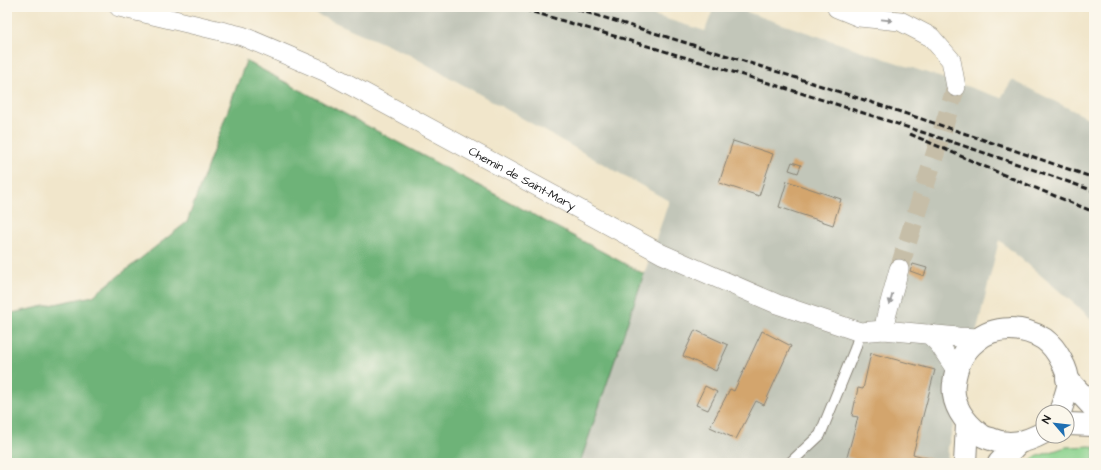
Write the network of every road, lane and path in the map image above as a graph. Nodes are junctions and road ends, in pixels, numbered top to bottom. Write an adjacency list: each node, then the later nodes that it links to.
1 (119, 7): 6 (street, Chemin de Saint-Mary)
2 (837, 7): 3 (street, one-way to 3)
3 (956, 87)
4 (899, 269): 5 (street, one-way to 5)
5 (884, 330): 6 (street, Chemin de Saint-Mary); 7 (street, Chemin de Saint-Mary)
6 (860, 332): 18 (lane)
7 (929, 334): 8 (street, Chemin de Saint-Mary); 9 (street)
8 (980, 338): 9 (street); 10 (street)
9 (956, 370): 13 (street)
10 (1067, 379): 11 (street); 12 (street)
11 (1062, 404)
12 (1094, 408)
13 (967, 424): 17 (street); 19 (street)
14 (1075, 424): 15 (street)
15 (1094, 425)
16 (1035, 438): 17 (street)
17 (1018, 443): 20 (street)
18 (790, 463)
19 (965, 463)
20 (999, 463)

